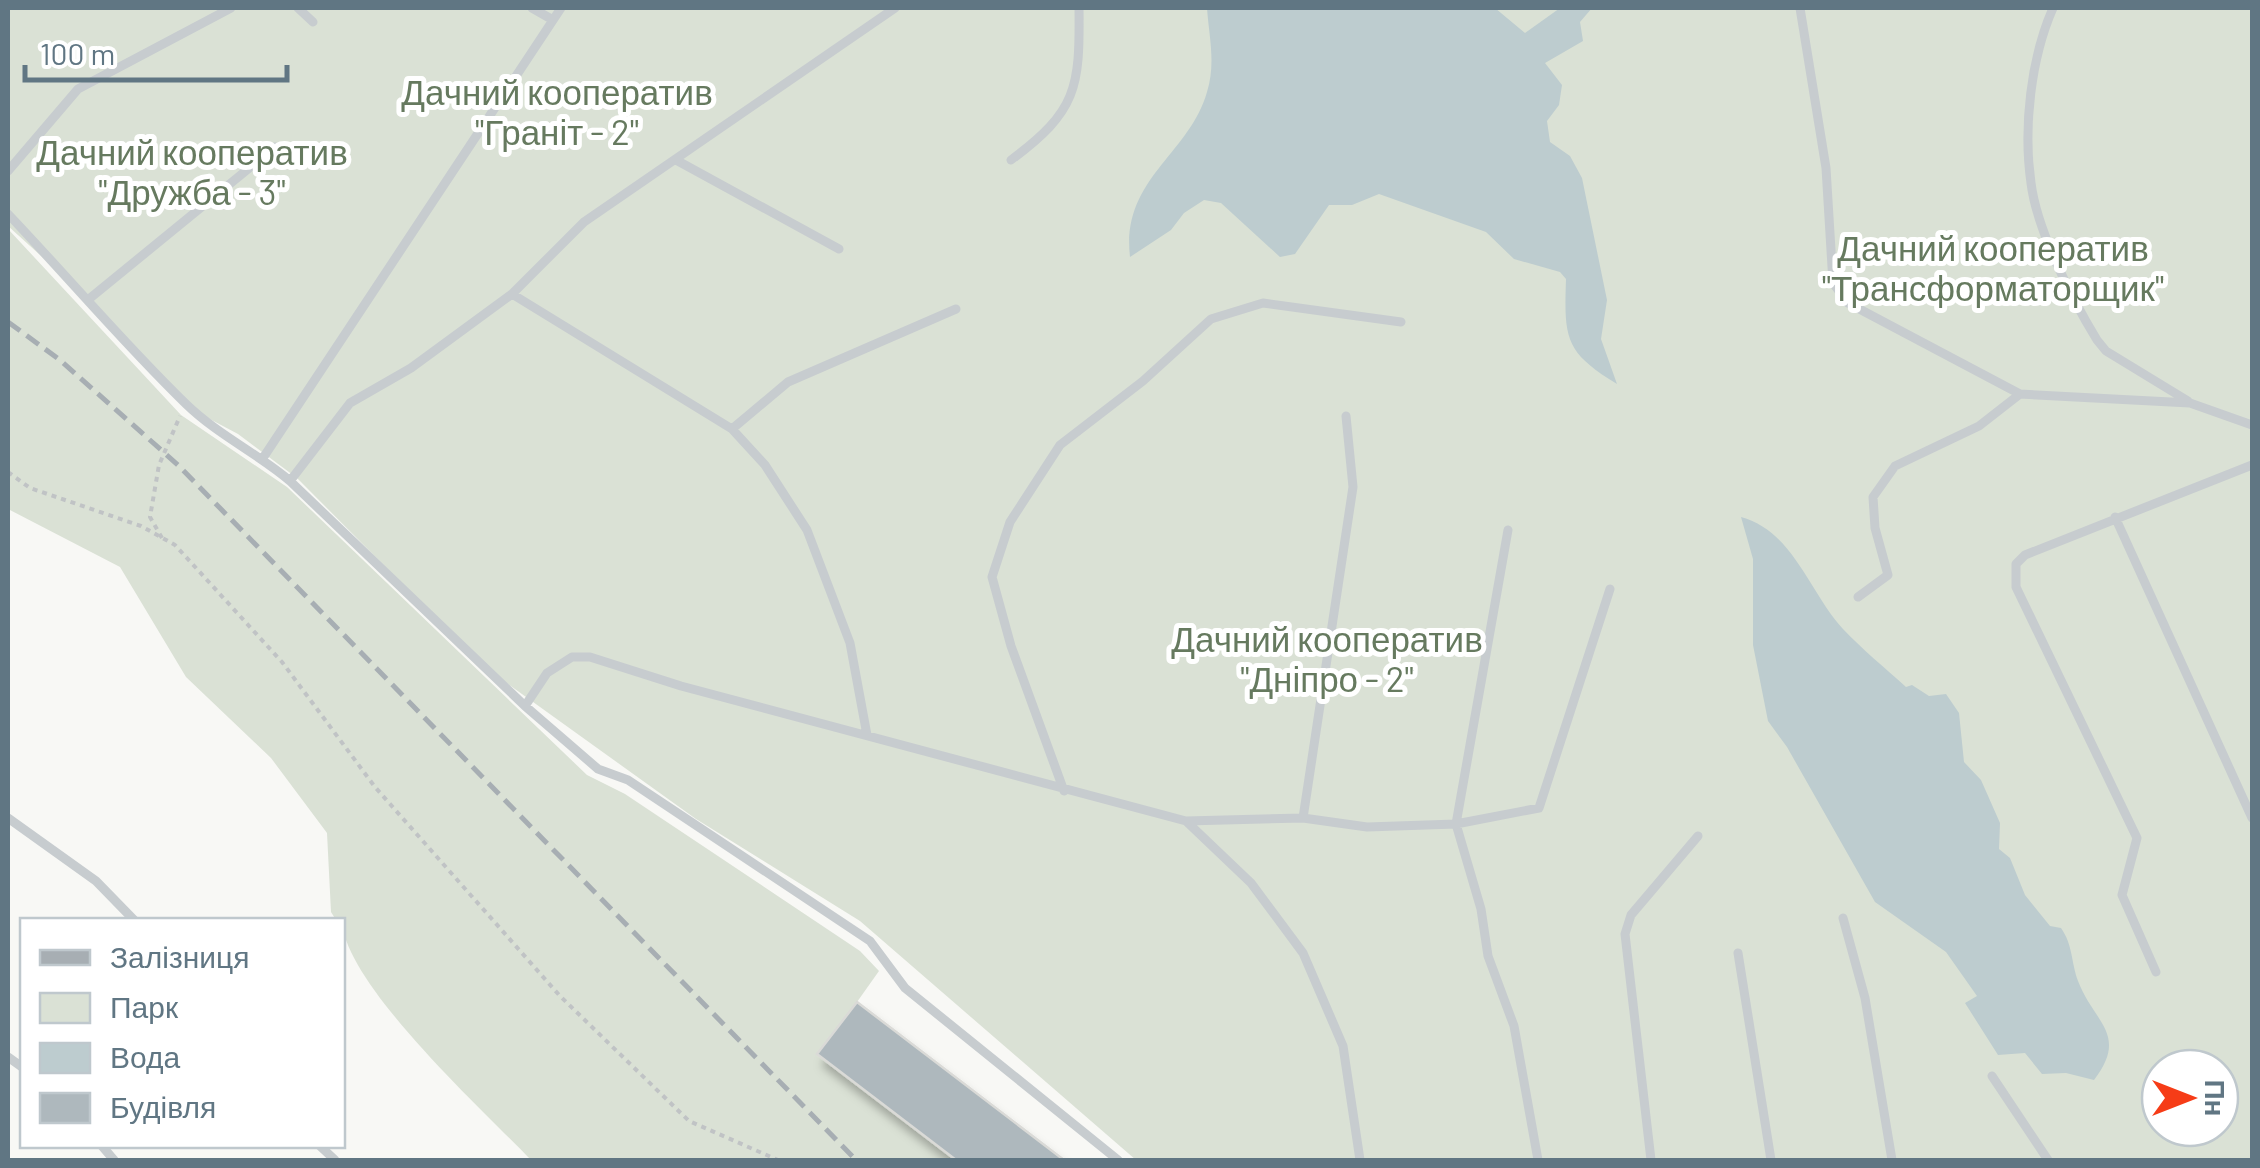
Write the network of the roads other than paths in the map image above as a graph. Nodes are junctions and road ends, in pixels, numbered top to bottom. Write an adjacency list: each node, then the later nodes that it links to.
1 (203, 8): 10 (lane)
2 (231, 8): 10 (lane)
3 (298, 8): 12 (lane)
4 (532, 8): 11 (lane)
5 (561, 8): 11 (lane)
6 (895, 8): 14 (lane)
7 (1079, 8): 15 (lane)
8 (1800, 8): 23 (lane)
9 (2053, 8): 24 (lane)
10 (213, 18): 16 (lane)
11 (553, 20): 28 (lane)
12 (312, 22)
13 (275, 147): 20 (lane)
14 (676, 160): 18 (lane); 19 (lane)
15 (1010, 160)
16 (8, 171)
17 (8, 214): 20 (lane)
18 (839, 248)
19 (512, 294): 27 (lane); 30 (lane)
20 (89, 299): 28 (lane)
21 (956, 308): 27 (lane)
22 (1400, 322): 37 (lane)
23 (2020, 394): 24 (lane); 34 (lane)
24 (2190, 402): 26 (lane)
25 (1346, 416): 39 (lane)
26 (2252, 425)
27 (732, 429): 36 (lane)
28 (263, 458): 30 (lane)
29 (2252, 464): 31 (lane)
30 (290, 481): 35 (lane)
31 (2115, 517): 40 (lane); 47 (lane)
32 (1508, 530): 42 (lane)
33 (1610, 589): 42 (lane)
34 (1858, 597)
35 (525, 706): 36 (lane); 49 (lane)
36 (867, 735): 37 (lane)
37 (1064, 791): 41 (lane)
38 (8, 818): 44 (lane)
39 (1303, 818): 41 (lane); 42 (lane)
40 (2252, 818)
41 (1186, 821): 50 (lane)
42 (1456, 824): 51 (lane)
43 (1698, 836): 52 (lane)
44 (132, 918)
45 (1843, 918): 54 (lane)
46 (1738, 952): 53 (lane)
47 (2156, 972)
48 (1992, 1076): 55 (lane)
49 (1118, 1160)
50 (1360, 1160)
51 (1538, 1160)
52 (1650, 1160)
53 (1771, 1160)
54 (1892, 1160)
55 (2048, 1160)

